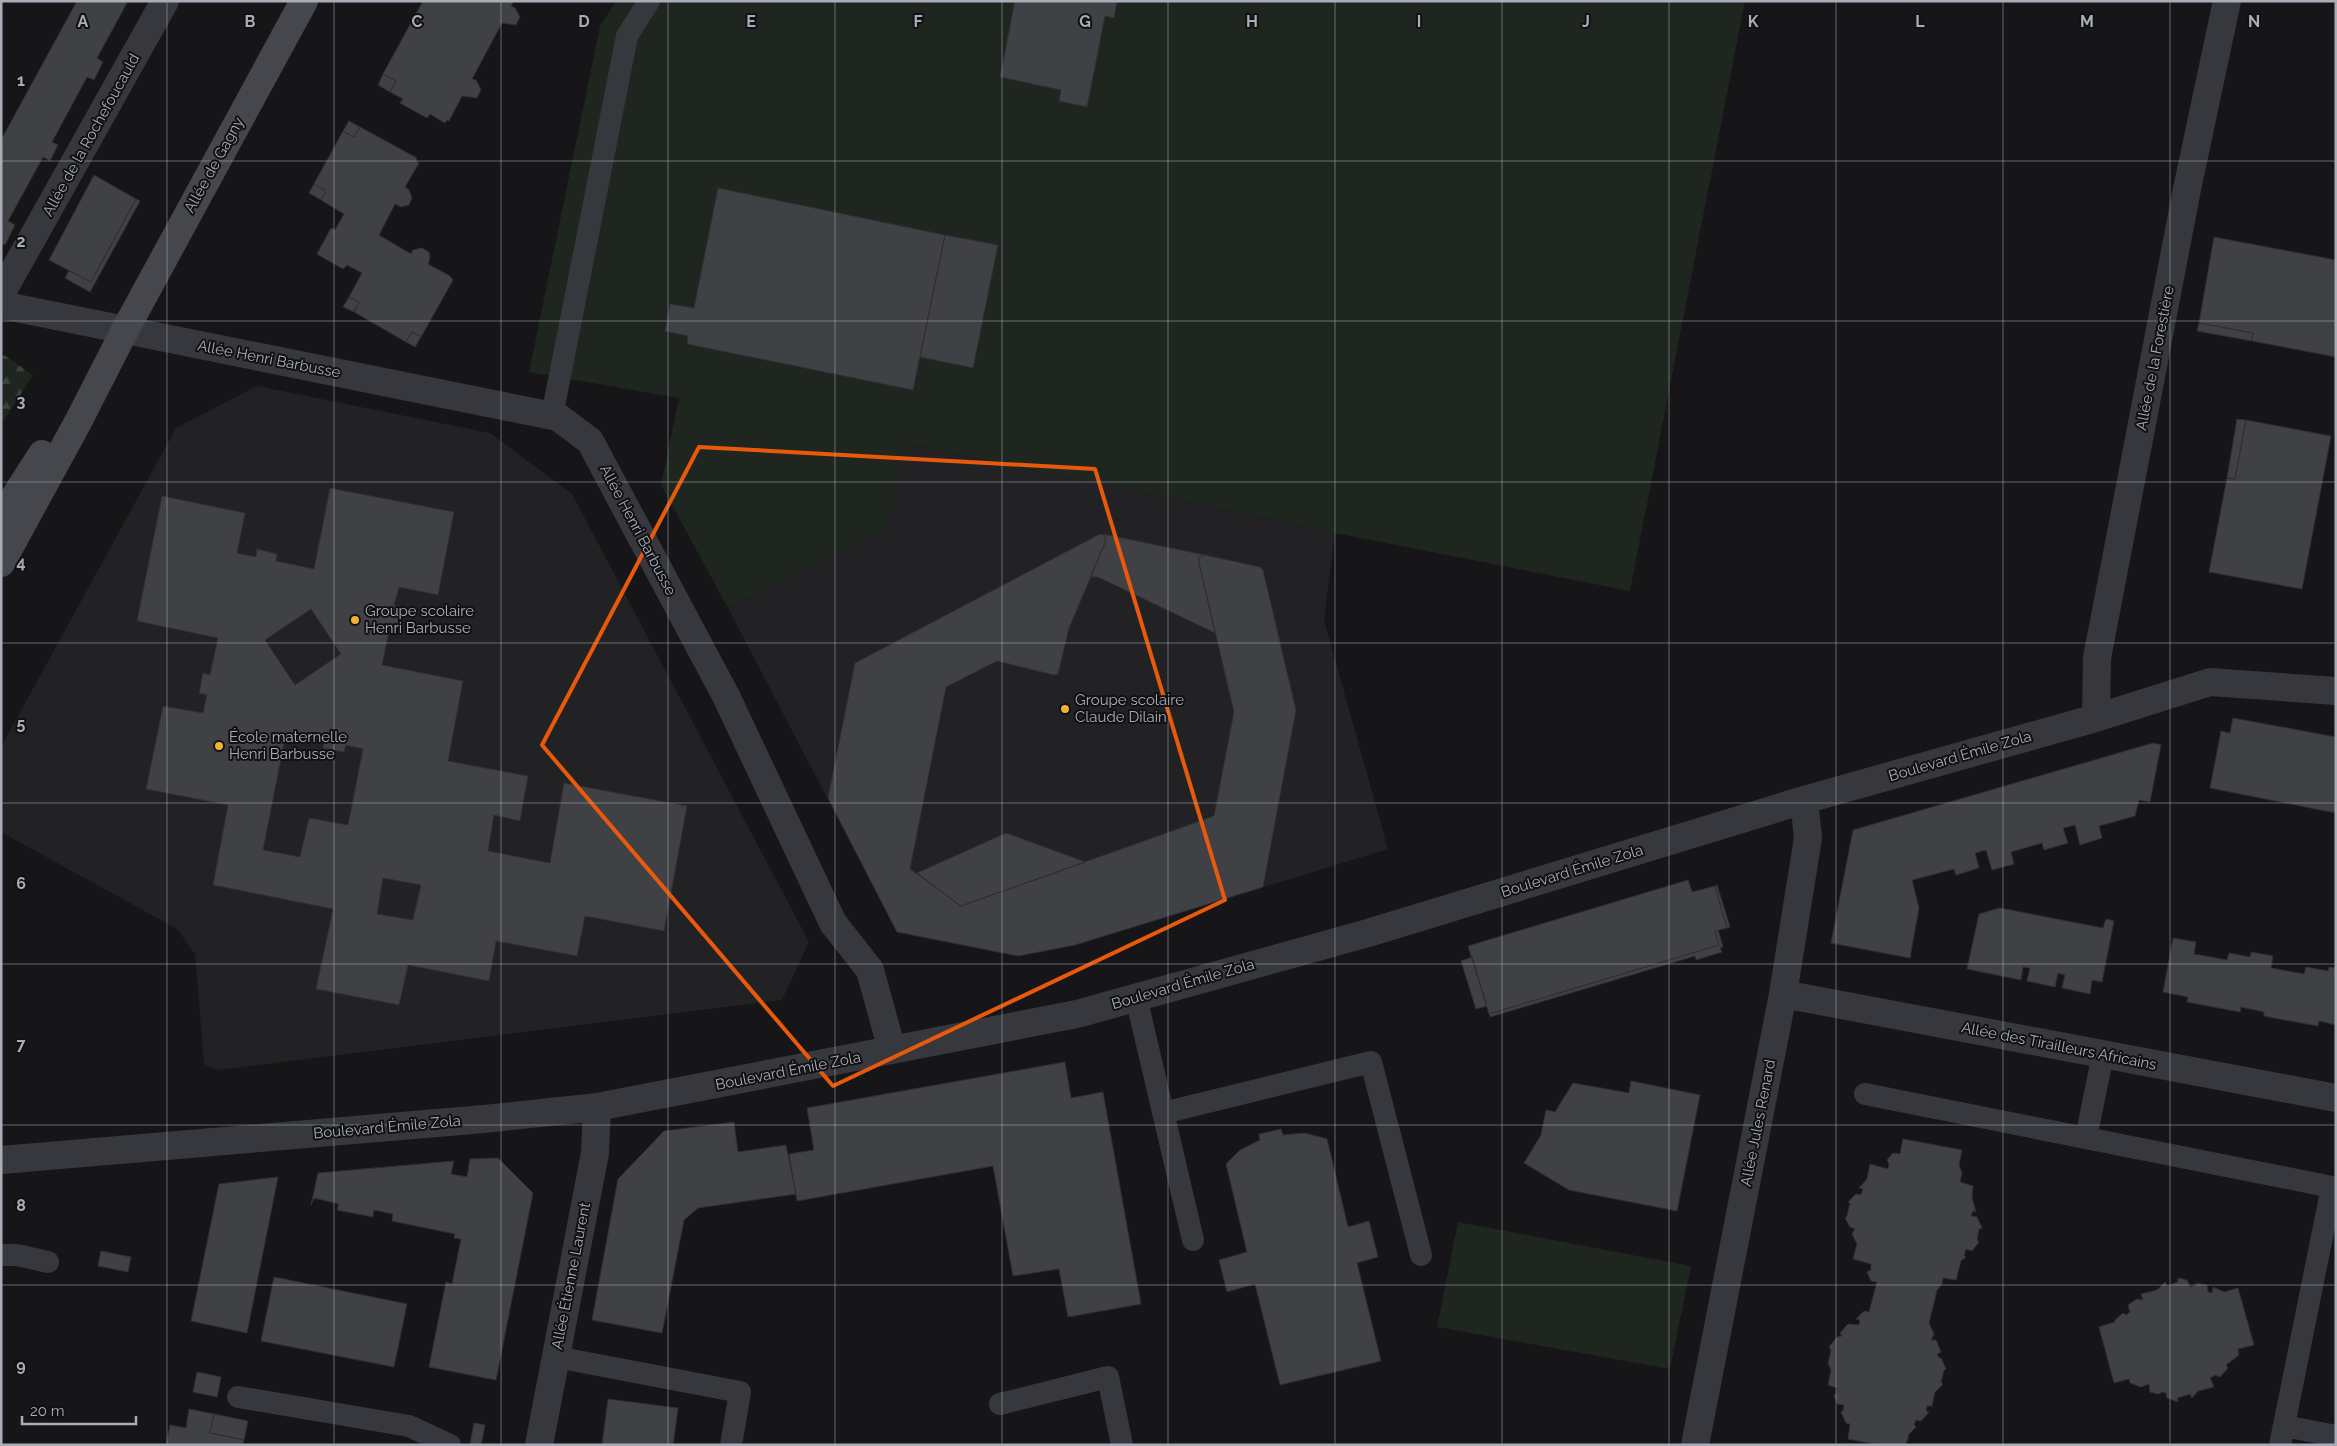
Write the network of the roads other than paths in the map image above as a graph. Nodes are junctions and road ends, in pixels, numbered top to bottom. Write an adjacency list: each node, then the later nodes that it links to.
1 (165, 1): 5 (street, Allée de la Rochefoucauld)
2 (304, 1): 7 (main road, Allée de Gagny)
3 (649, 1): 8 (lane)
4 (2227, 1): 13 (street, Allée de la Forestière)
5 (1, 294)
6 (1, 305): 7 (street, Allée Henri Barbusse)
7 (124, 330): 8 (street, Allée Henri Barbusse); 9 (main road, Allée de Gagny); 11 (main road, Allée de Gagny)
8 (552, 416): 17 (street, Allée Henri Barbusse)
9 (9, 495): 10 (main road, Allée de Gagny)
10 (1, 518)
11 (1, 563)
12 (2336, 690): 13 (street, Boulevard Émile Zola)
13 (2096, 718): 14 (street, Boulevard Émile Zola)
14 (1804, 800): 15 (street, Allée Jules Renard); 16 (street, Boulevard Émile Zola)
15 (1783, 994): 18 (street, Allée des Tirailleurs Africains); 38 (street, Allée Jules Renard)
16 (1136, 997): 17 (street, Boulevard Émile Zola); 22 (lane)
17 (892, 1050): 21 (street, Boulevard Émile Zola)
18 (2103, 1054): 20 (street, Allée des Tirailleurs Africains); 23 (lane)
19 (1865, 1094): 23 (lane)
20 (2336, 1098)
21 (597, 1107): 24 (street, Boulevard Émile Zola); 29 (street, Allée Étienne Laurent)
22 (1163, 1113): 25 (lane); 26 (lane)
23 (2086, 1138): 32 (lane)
24 (1, 1160)
25 (1193, 1240)
26 (1421, 1254)
27 (1, 1255): 28 (lane)
28 (48, 1262)
29 (556, 1357): 35 (street, Allée Étienne Laurent); 36 (lane)
30 (238, 1397): 34 (lane)
31 (1000, 1404): 37 (lane)
32 (2282, 1435): 33 (lane)
33 (2336, 1436)
34 (450, 1445)
35 (540, 1445)
36 (731, 1445)
37 (1122, 1445)
38 (1695, 1445)

